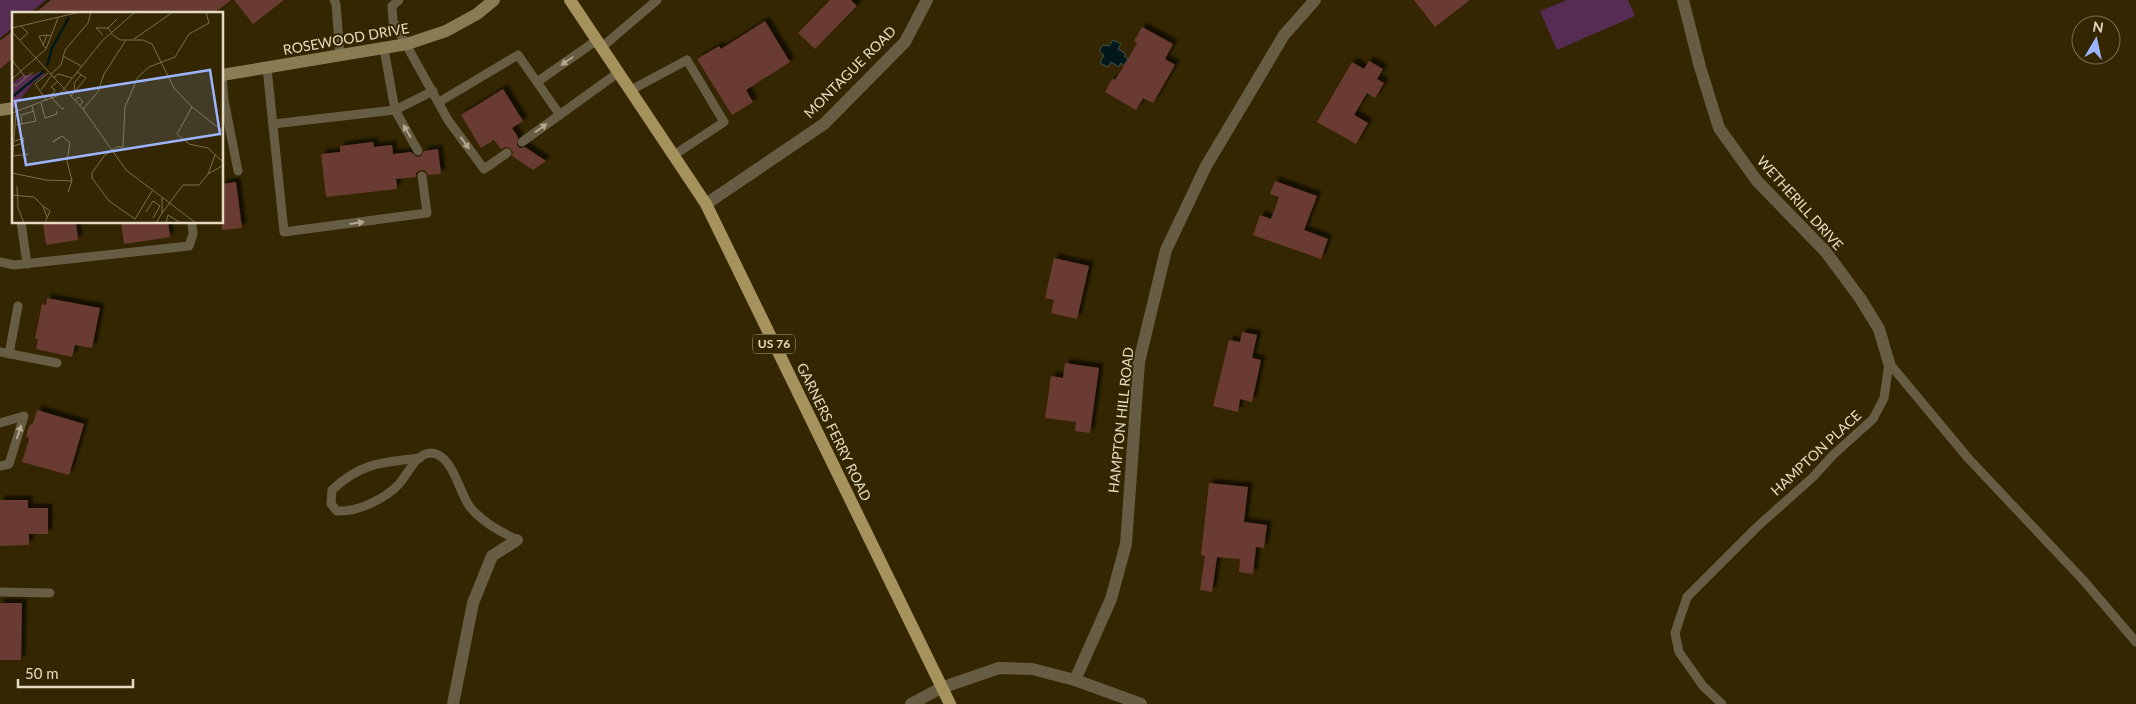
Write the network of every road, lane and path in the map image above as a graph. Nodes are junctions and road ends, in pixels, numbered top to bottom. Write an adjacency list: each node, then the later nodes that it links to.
1 (334, 0): 12 (lane)
2 (399, 0): 10 (lane)
3 (494, 0): 10 (main road, ROSEWOOD DRIVE)
4 (570, 0): 9 (main road, GARNERS FERRY ROAD / US 76)
5 (927, 0): 30 (street, MONTAGUE ROAD)
6 (1315, 0): 46 (street, HAMPTON HILL ROAD)
7 (1683, 0): 38 (street, WETHERILL DRIVE)
8 (653, 2): 9 (lane)
9 (599, 43): 14 (main road, GARNERS FERRY ROAD / US 76); 16 (lane, one-way to 16)
10 (407, 44): 11 (main road, ROSEWOOD DRIVE); 18 (lane)
11 (384, 49): 12 (main road, ROSEWOOD DRIVE); 21 (lane)
12 (340, 56): 13 (main road, ROSEWOOD DRIVE)
13 (266, 68): 15 (main road, ROSEWOOD DRIVE); 23 (lane)
14 (618, 72): 17 (main road, GARNERS FERRY ROAD / US 76); 22 (lane)
15 (224, 75)
16 (537, 82): 20 (lane); 22 (lane)
17 (631, 90): 27 (main road, GARNERS FERRY ROAD / US 76); 27 (lane)
18 (433, 91): 20 (lane); 21 (lane)
19 (224, 100): 28 (lane)
20 (439, 102): 26 (lane, one-way to 26)
21 (395, 110): 23 (lane); 25 (lane, one-way to 21)
22 (560, 115): 24 (lane, one-way to 22)
23 (273, 124): 29 (lane, one-way to 29)
24 (522, 142)
25 (418, 151)
26 (507, 153)
27 (674, 155): 30 (main road, GARNERS FERRY ROAD / US 76)
28 (238, 171)
29 (422, 176)
30 (706, 204): 47 (main road, GARNERS FERRY ROAD / US 76)
31 (21, 224): 34 (lane)
32 (192, 224): 34 (lane)
33 (0, 262): 34 (lane)
34 (27, 264)
35 (18, 306): 36 (lane)
36 (5, 353): 37 (lane)
37 (57, 363)
38 (1889, 363): 45 (lane); 52 (lane, HAMPTON PLACE)
39 (0, 423): 41 (lane, one-way to 39)
40 (420, 458): 40 (lane); 42 (lane)
41 (0, 466)
42 (517, 540): 48 (street)
43 (0, 592): 44 (lane)
44 (50, 593)
45 (2136, 642)
46 (1075, 680): 47 (street); 51 (street)
47 (941, 688): 49 (street); 50 (main road, GARNERS FERRY ROAD / US 76)
48 (453, 704)
49 (910, 704)
50 (950, 704)
51 (1141, 704)
52 (1722, 704)

